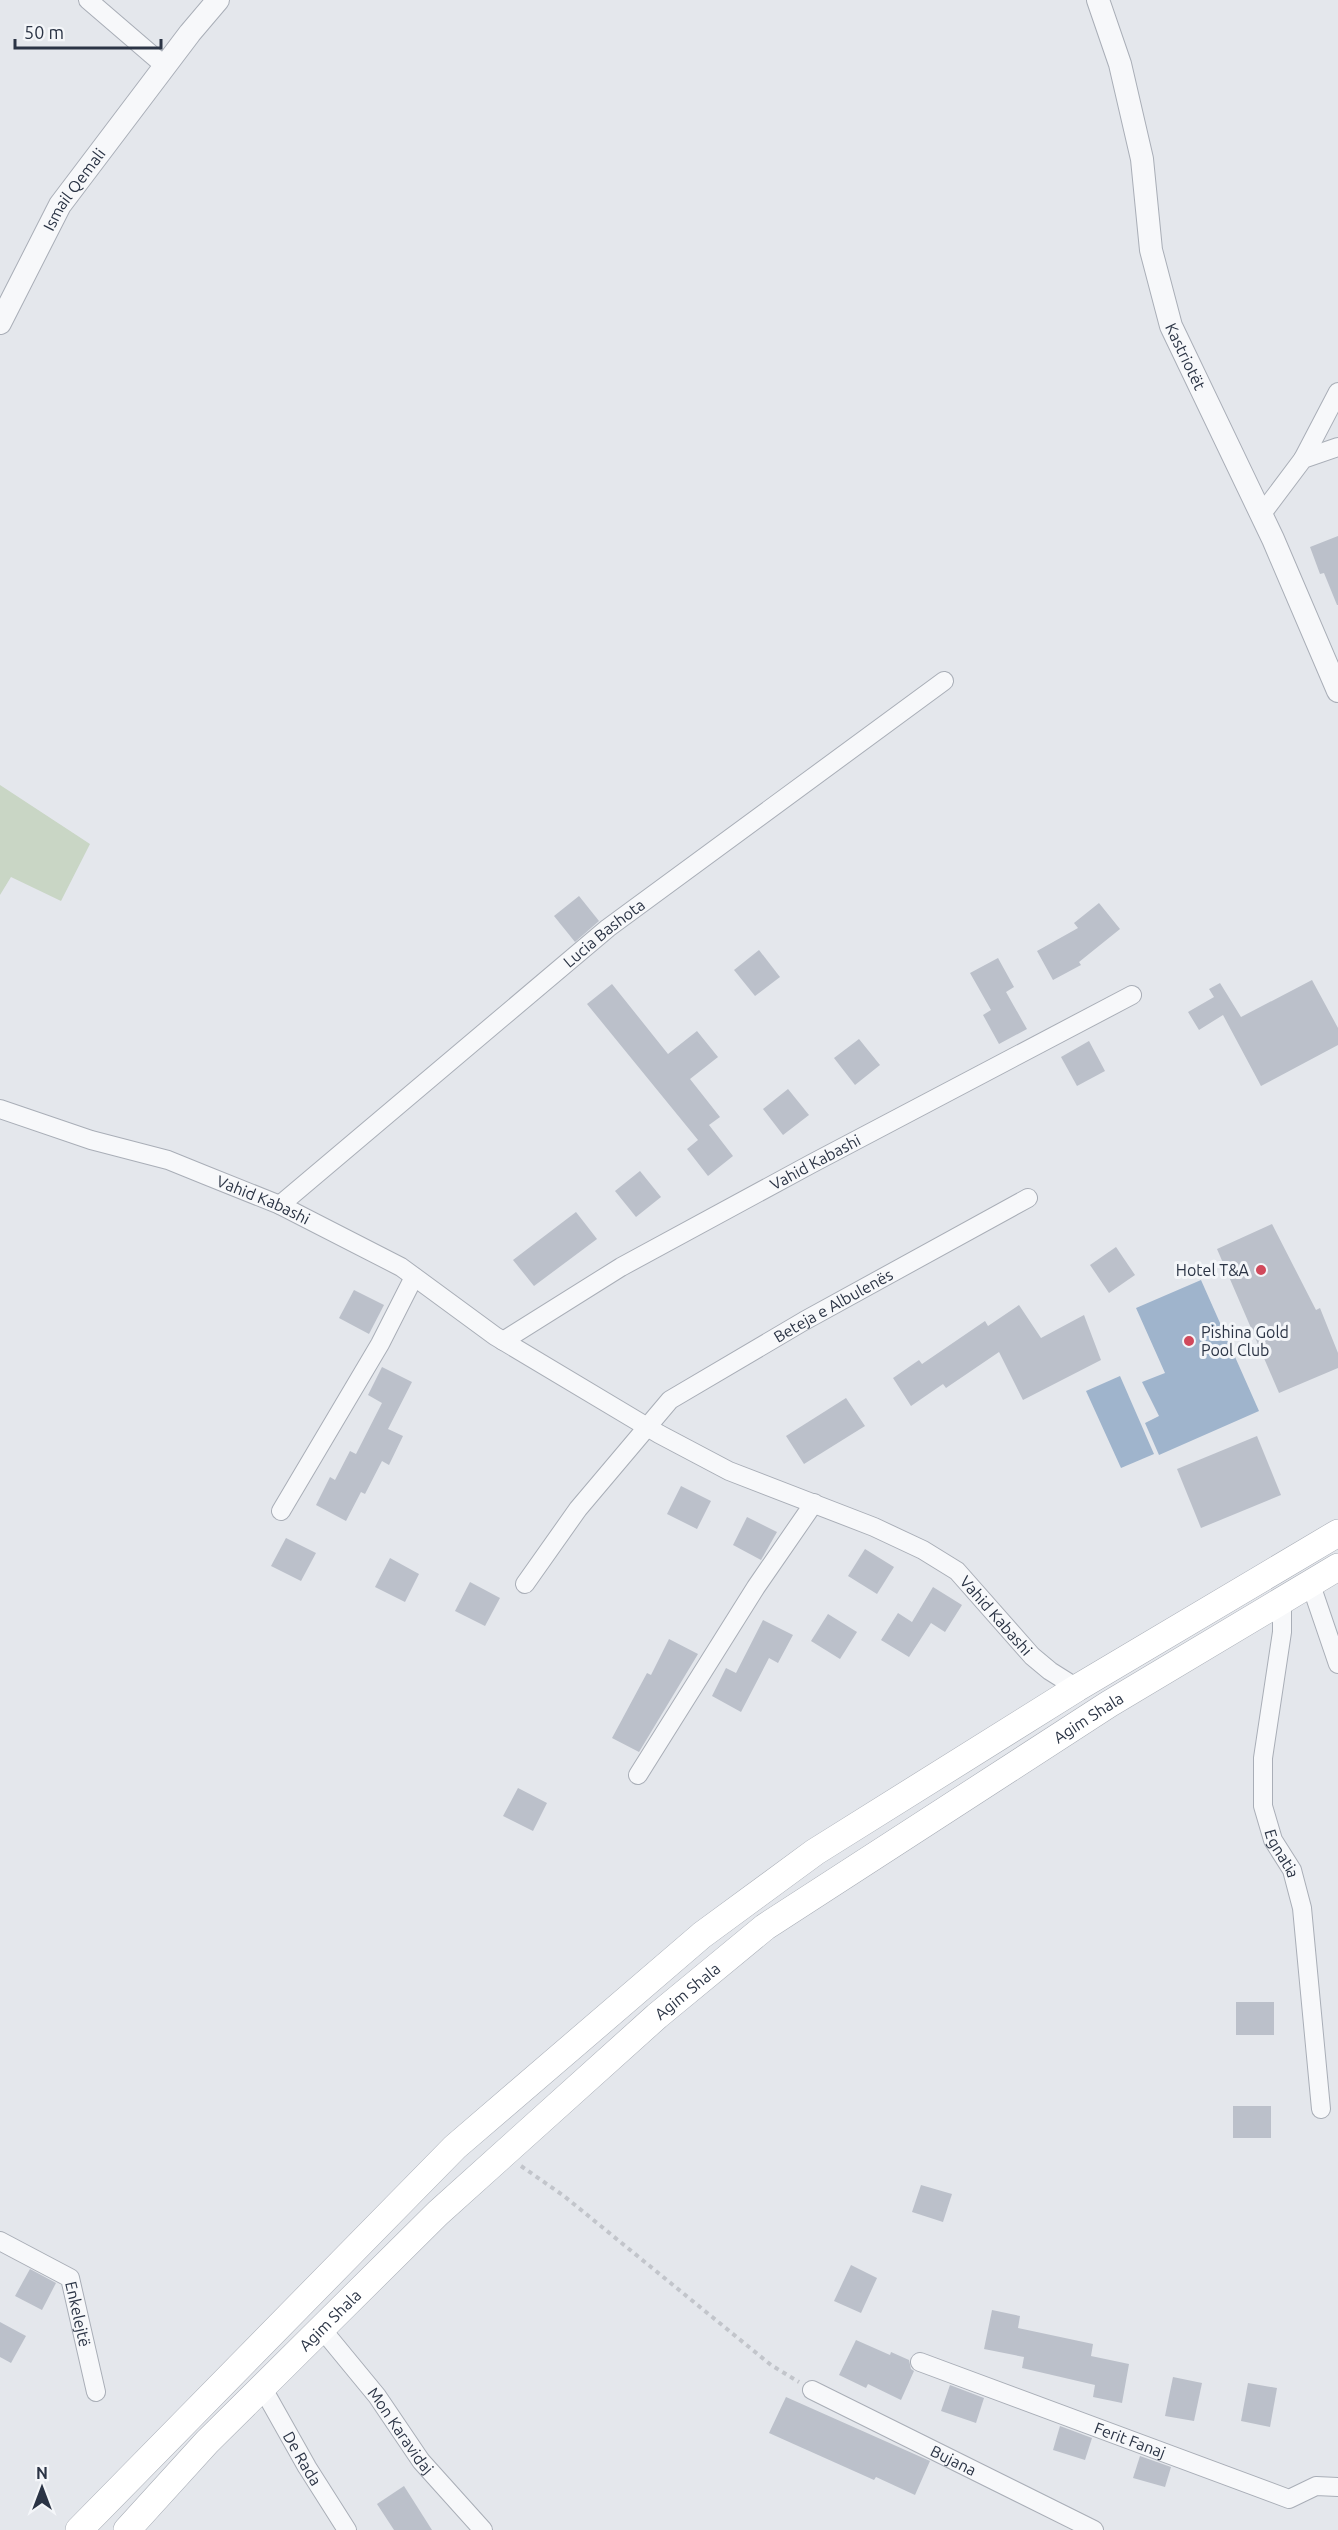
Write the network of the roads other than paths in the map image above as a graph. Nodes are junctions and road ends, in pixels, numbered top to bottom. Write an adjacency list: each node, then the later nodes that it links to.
1 (88, 0): 4 (street)
2 (218, 0): 4 (street, Ismail Qemali)
3 (1098, 0): 9 (street, Kastriotët)
4 (166, 67): 5 (street, Ismail Qemali)
5 (0, 323)
6 (1338, 392): 8 (street)
7 (1338, 447): 8 (street)
8 (1303, 459): 9 (street)
9 (1261, 515): 11 (street, Kastriotët)
10 (944, 681): 15 (street, Lucia Bashota)
11 (1338, 691)
12 (1132, 995): 17 (street, Vahid Kabashi)
13 (0, 1109): 15 (street, Vahid Kabashi)
14 (1028, 1198): 18 (street, Beteja e Albulenës)
15 (280, 1205): 16 (street, Vahid Kabashi)
16 (414, 1277): 17 (street, Vahid Kabashi); 20 (street)
17 (503, 1341): 18 (street, Vahid Kabashi)
18 (647, 1426): 19 (street, Vahid Kabashi); 24 (street, Beteja e Albulenës)
19 (814, 1503): 27 (street, Vahid Kabashi); 28 (street)
20 (281, 1511)
21 (1338, 1533): 27 (main road, Agim Shala)
22 (1338, 1567): 23 (main road, Agim Shala)
23 (1310, 1582): 25 (main road, Agim Shala); 26 (street)
24 (525, 1584)
25 (1282, 1599): 29 (street, Egnatia); 31 (main road, Agim Shala)
26 (1338, 1664)
27 (1077, 1688): 37 (main road, Agim Shala)
28 (638, 1775)
29 (1321, 2109)
30 (0, 2241): 35 (street, Enkelejtë)
31 (321, 2328): 33 (main road, Agim Shala); 40 (street, Mon Karavidaj)
32 (920, 2362): 36 (street, Ferit Fanaj)
33 (262, 2387): 38 (main road, Agim Shala); 39 (street, De Rada)
34 (812, 2390): 41 (street, Bujana)
35 (96, 2392)
36 (1338, 2487)
37 (79, 2530)
38 (127, 2530)
39 (347, 2530)
40 (483, 2530)
41 (1094, 2530)

